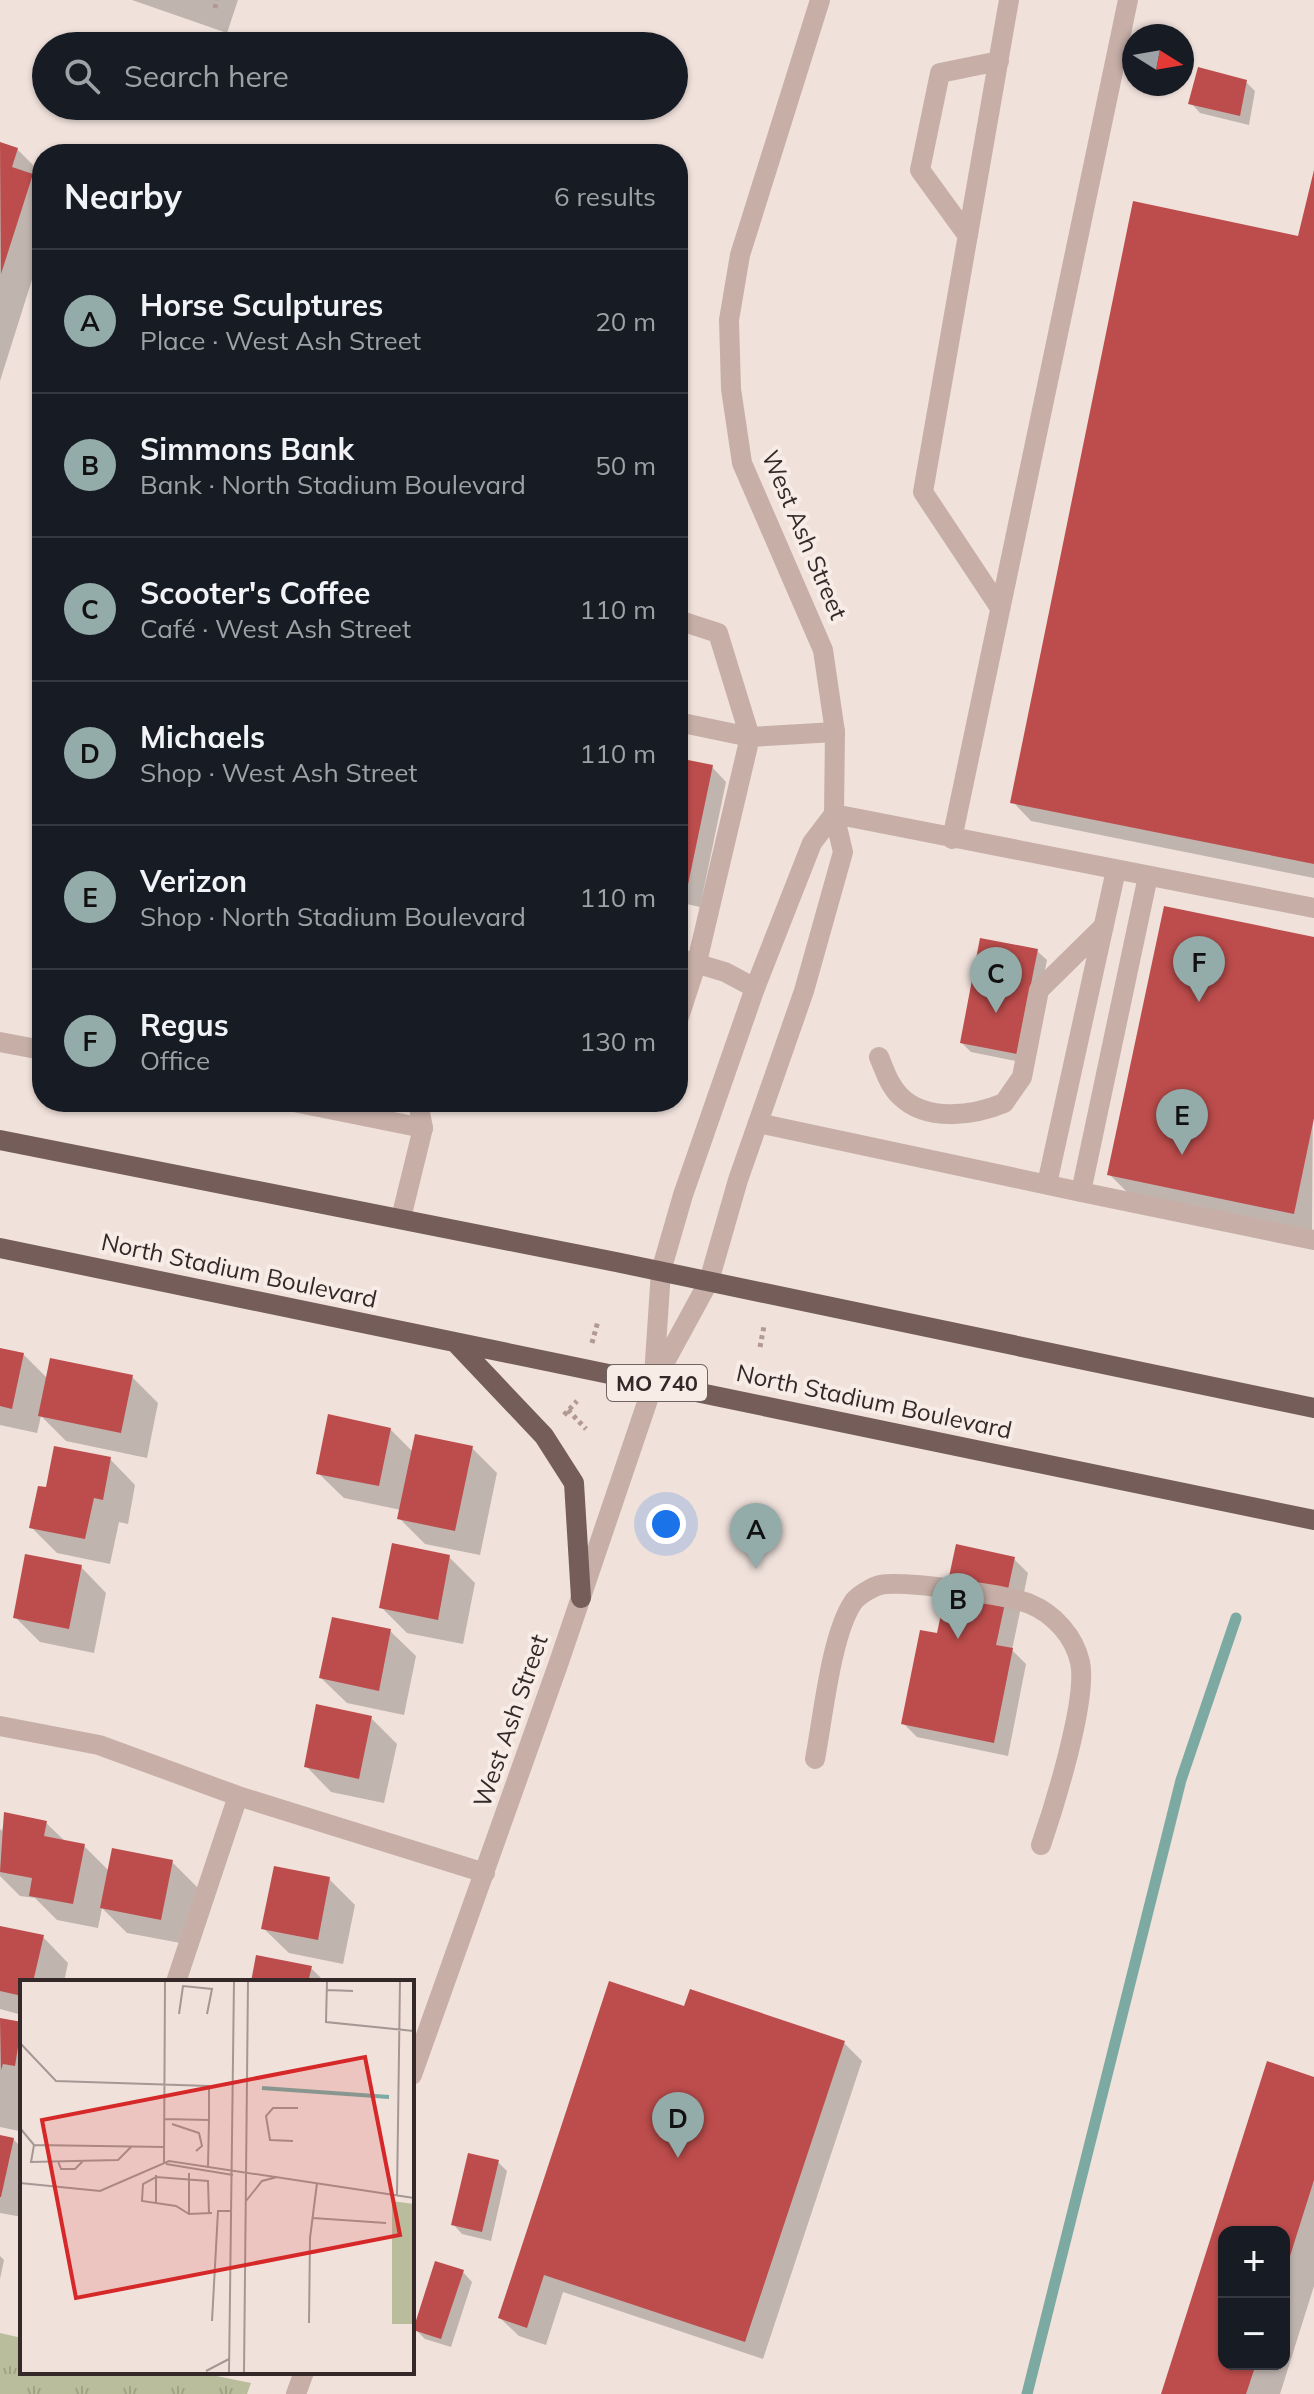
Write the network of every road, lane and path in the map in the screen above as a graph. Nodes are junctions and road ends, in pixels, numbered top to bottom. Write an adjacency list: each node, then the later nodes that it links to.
1 (217, 0): 5 (path)
2 (820, 0): 11 (street, West Ash Street)
3 (1009, 0): 6 (street)
4 (1128, 0): 8 (street)
5 (215, 8)
6 (999, 61): 7 (street); 7 (street)
7 (968, 236): 8 (street)
8 (1000, 608): 14 (street)
9 (688, 622): 12 (street)
10 (688, 724): 12 (street)
11 (835, 732): 12 (street); 13 (street, West Ash Street)
12 (750, 737): 19 (street)
13 (834, 814): 14 (street); 21 (street, West Ash Street); 27 (street, West Ash Street)
14 (952, 839): 15 (street)
15 (1116, 870): 16 (street); 18 (street)
16 (1148, 876): 17 (street); 31 (street)
17 (1314, 908)
18 (1104, 926): 24 (street); 30 (street)
19 (688, 956)
20 (688, 960): 21 (street)
21 (755, 988): 35 (street, West Ash Street)
22 (0, 1042): 23 (street)
23 (32, 1048)
24 (879, 1057)
25 (344, 1112): 28 (street)
26 (420, 1112): 28 (street)
27 (758, 1123): 30 (street); 36 (street, West Ash Street)
28 (423, 1128): 32 (street)
29 (0, 1140): 32 (main road)
30 (1047, 1184): 31 (street)
31 (1081, 1192): 33 (street)
32 (401, 1218): 35 (main road)
33 (1314, 1240)
34 (0, 1248): 39 (main road, North Stadium Boulevard / MO 740)
35 (661, 1271): 36 (main road); 42 (street, West Ash Street)
36 (709, 1281): 42 (street, West Ash Street); 44 (main road)
37 (598, 1321): 40 (path)
38 (764, 1326): 41 (path)
39 (455, 1342): 42 (main road, North Stadium Boulevard / MO 740); 49 (main road)
40 (591, 1344)
41 (760, 1347)
42 (654, 1382): 48 (main road, North Stadium Boulevard / MO 740); 49 (street, West Ash Street)
43 (577, 1401): 45 (path)
44 (1314, 1408)
45 (568, 1410): 46 (path); 47 (path)
46 (558, 1421)
47 (586, 1429)
48 (1314, 1520)
49 (581, 1598): 54 (street, West Ash Street)
50 (0, 1726): 52 (street)
51 (815, 1759): 53 (street)
52 (238, 1796): 54 (street); 55 (street)
53 (1041, 1845)
54 (485, 1873): 56 (street, West Ash Street)
55 (177, 1980)
56 (414, 2069)
57 (303, 2374): 58 (street)
58 (296, 2394)

